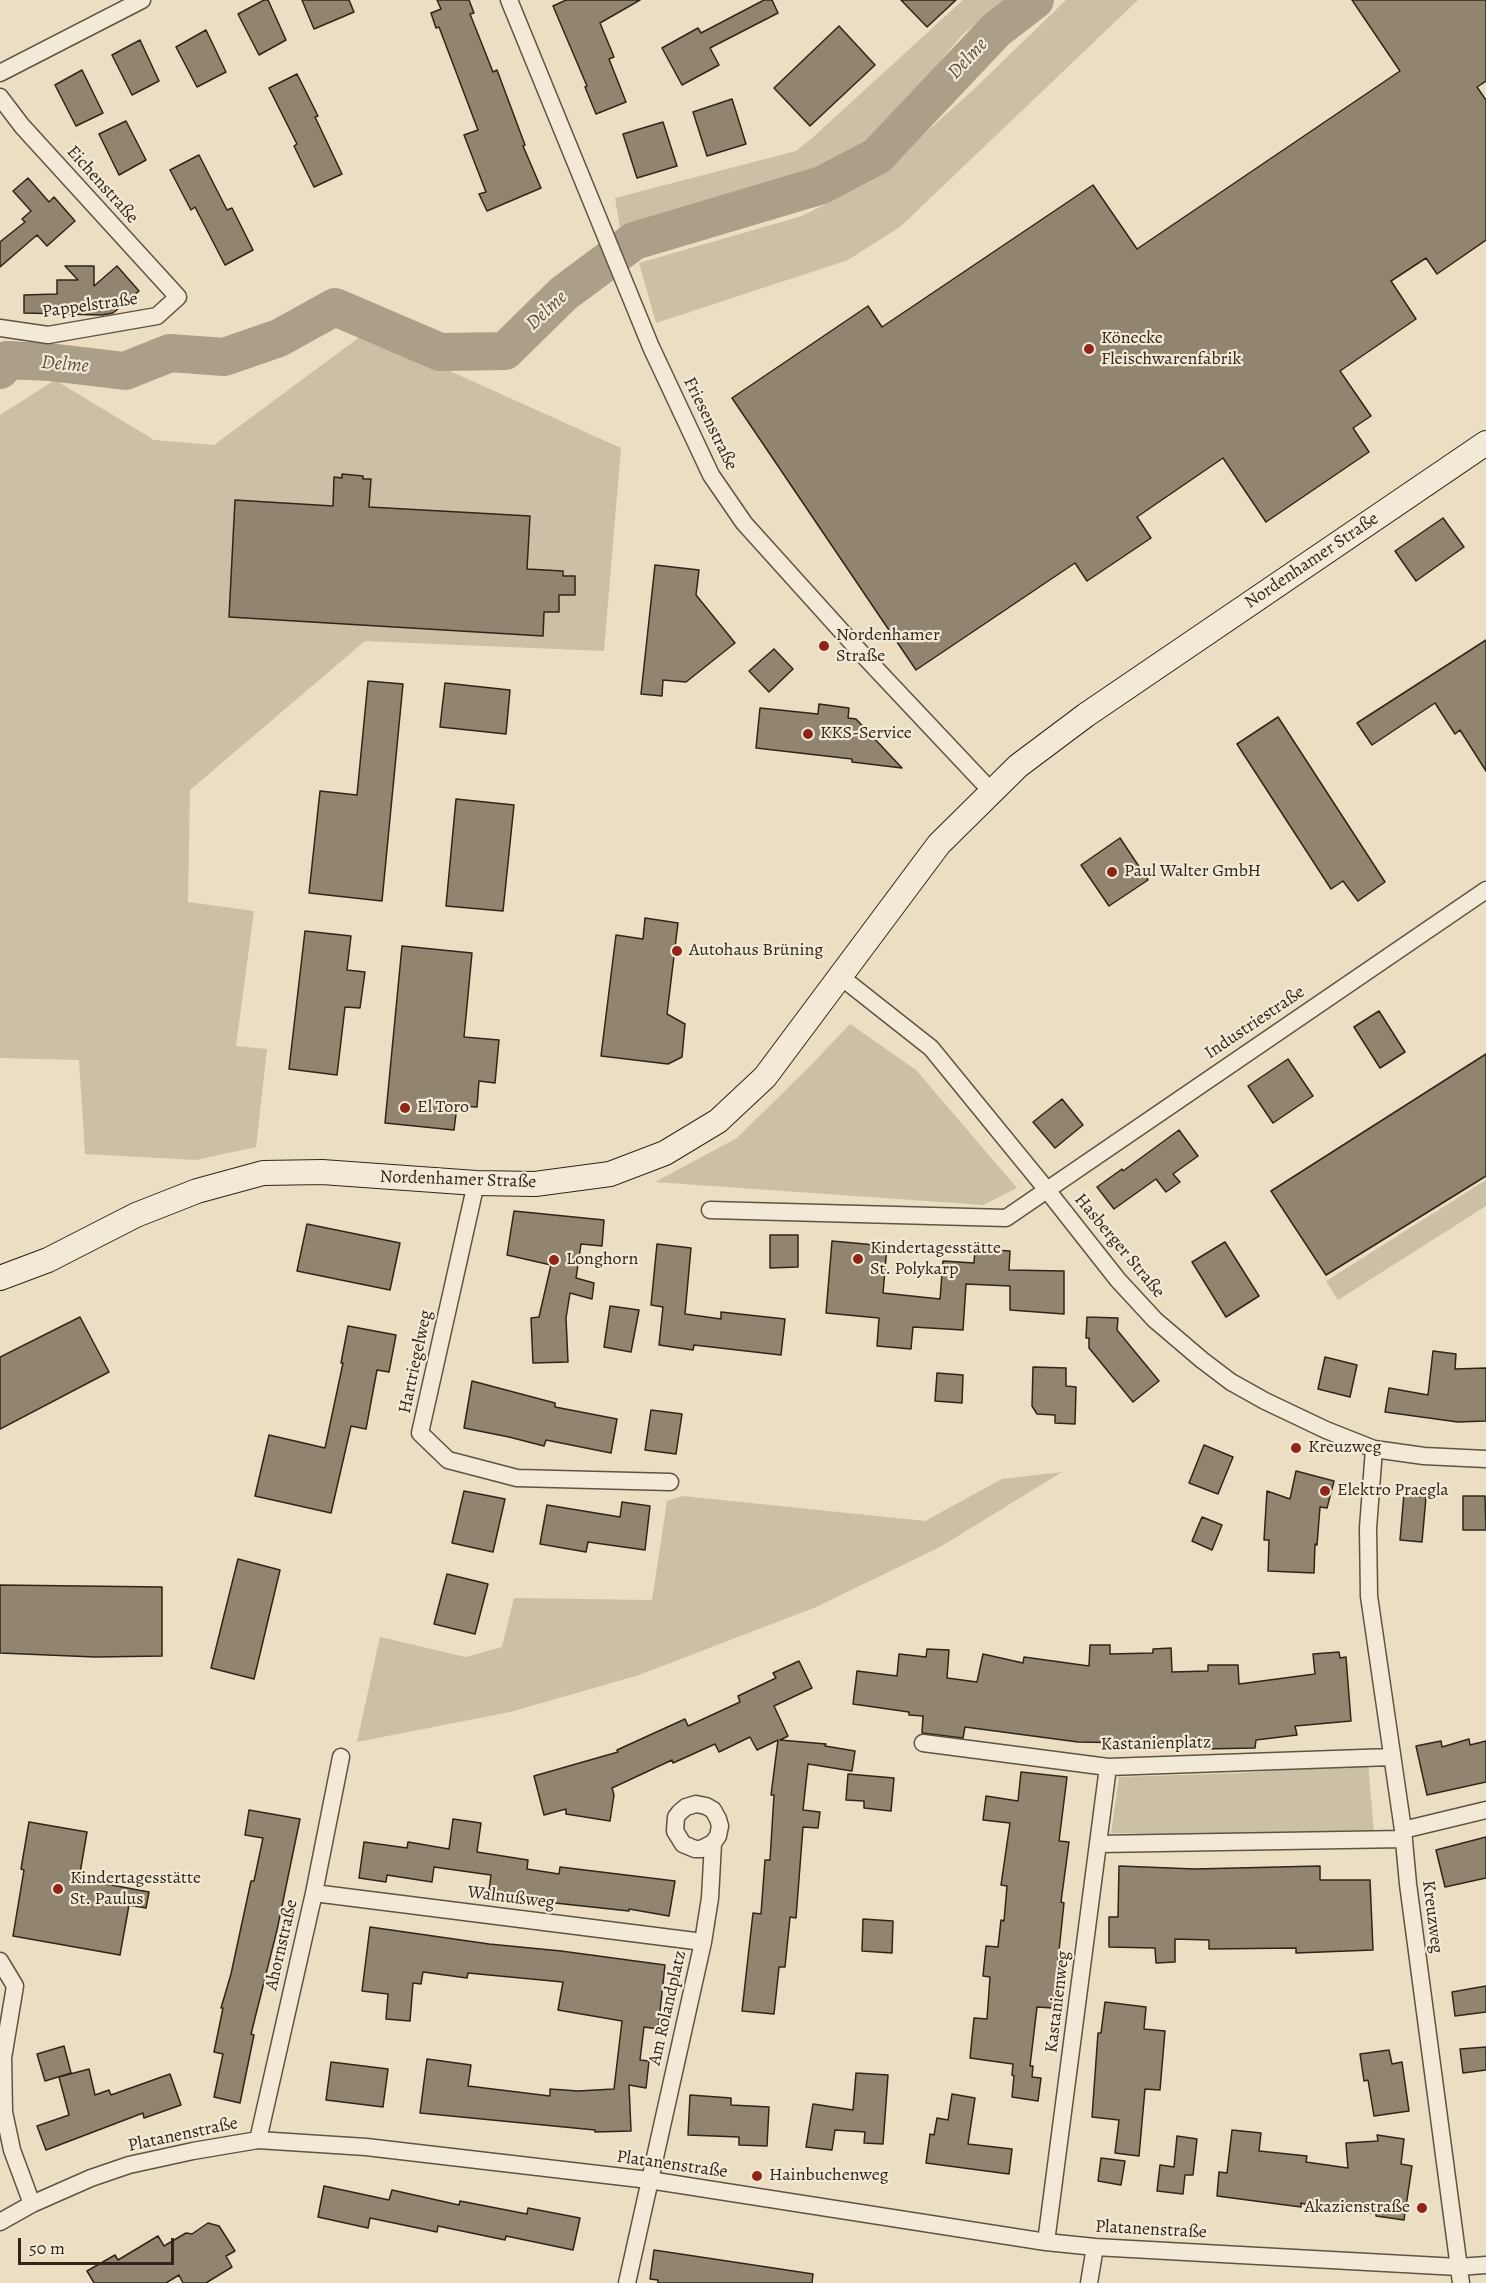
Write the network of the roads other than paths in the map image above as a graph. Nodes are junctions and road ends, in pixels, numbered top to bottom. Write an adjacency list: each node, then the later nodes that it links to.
1 (142, 0): 3 (street)
2 (509, 0): 8 (street, Friesenstraße)
3 (0, 73)
4 (0, 97): 5 (street, Eichenstraße)
5 (178, 297): 6 (street, Pappelstraße)
6 (0, 328)
7 (1486, 443): 8 (street, Nordenhamer Straße)
8 (992, 792): 10 (street, Nordenhamer Straße)
9 (1486, 890): 12 (street, Industriestraße)
10 (841, 977): 11 (street, Nordenhamer Straße); 12 (street, Hasberger Straße)
11 (476, 1184): 14 (street, Nordenhamer Straße); 17 (street, Hartriegelweg)
12 (1047, 1190): 13 (street, Hasberger Straße); 15 (street, Hasberger Straße)
13 (710, 1210)
14 (0, 1278)
15 (1374, 1449): 16 (street, Hasberger Straße); 19 (street, Kreuzweg)
16 (1486, 1459)
17 (670, 1482)
18 (923, 1743): 21 (street, Kastanienplatz)
19 (1391, 1756): 21 (street, Kastanienplatz); 23 (street, Kreuzweg)
20 (341, 1757): 26 (street, Ahornstraße)
21 (1108, 1767): 25 (street, Kastanienweg)
22 (1486, 1810): 23 (street)
23 (1403, 1834): 25 (street); 36 (street, Kreuzweg)
24 (713, 1843): 27 (street, Am Rolandplatz)
25 (1098, 1844): 33 (street, Kastanienweg)
26 (314, 1893): 27 (street, Walnußweg); 29 (street, Ahornstraße)
27 (703, 1941): 30 (street, Am Rolandplatz)
28 (0, 1961): 31 (street)
29 (258, 2140): 30 (street, Platanenstraße); 31 (street, Platanenstraße)
30 (649, 2180): 33 (street, Platanenstraße); 37 (street)
31 (32, 2204): 32 (street, Platanenstraße)
32 (0, 2222)
33 (1046, 2242): 34 (street, Platanenstraße)
34 (1095, 2247): 36 (street, Platanenstraße); 38 (street)
35 (1486, 2265): 36 (street)
36 (1459, 2275)
37 (627, 2283)
38 (1089, 2283)

